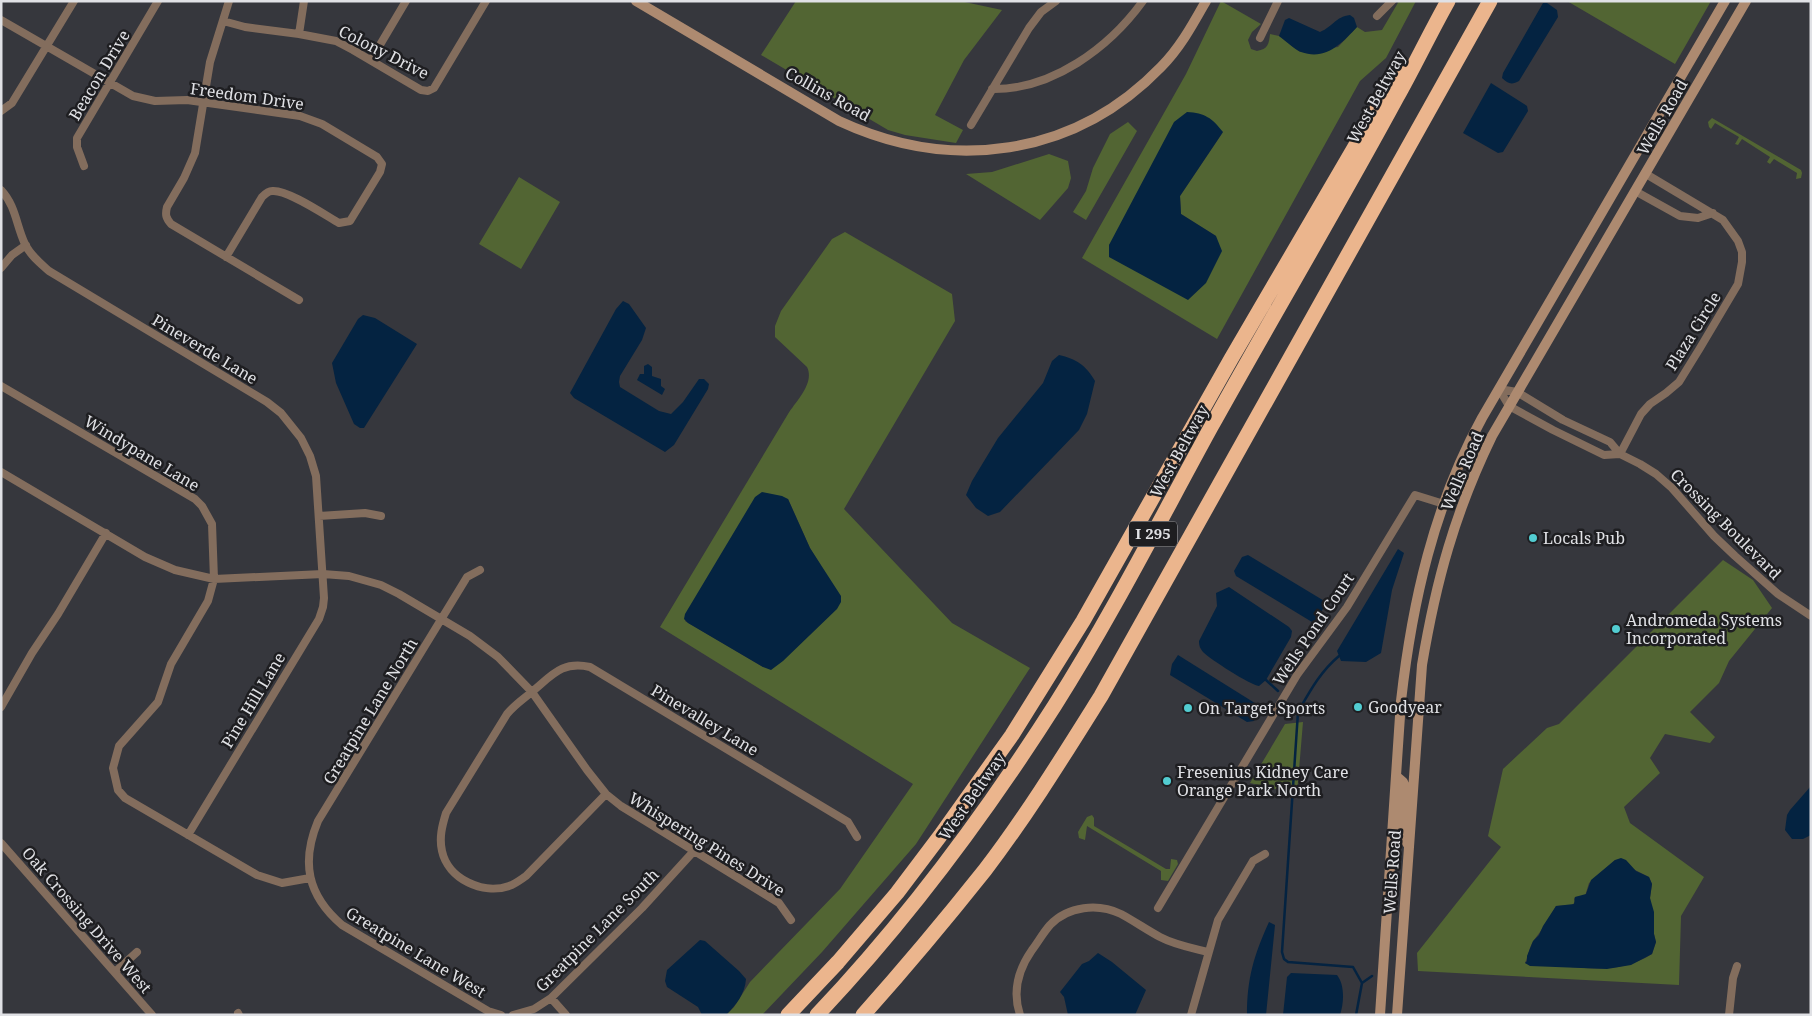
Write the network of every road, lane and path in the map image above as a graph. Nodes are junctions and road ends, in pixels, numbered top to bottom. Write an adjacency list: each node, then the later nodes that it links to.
1 (74, 1): 23 (street)
2 (158, 1): 25 (street, Beacon Drive)
3 (229, 1): 20 (street)
4 (304, 1): 21 (street)
5 (406, 1): 24 (street)
6 (486, 1): 24 (street, Colony Drive)
7 (636, 1): 10 (main road, Collins Road)
8 (1056, 1): 26 (street)
9 (1143, 1): 26 (street)
10 (1206, 1)
11 (1278, 1): 22 (street)
12 (1392, 1): 17 (street)
13 (1448, 1): 18 (highway, West Beltway / I 295)
14 (1490, 1): 78 (highway, I 295)
15 (1726, 1): 31 (main road, Wells Road)
16 (1746, 1): 32 (main road, Wells Road)
17 (1377, 16)
18 (1438, 19): 76 (highway); 77 (highway, West Beltway / I 295)
19 (1, 20): 23 (street, Freedom Drive)
20 (223, 21): 21 (street, Colony Drive); 27 (street)
21 (299, 34): 24 (street, Colony Drive)
22 (1260, 38)
23 (47, 46): 25 (street, Freedom Drive); 28 (street)
24 (371, 60)
25 (111, 82): 27 (street, Freedom Drive); 30 (street, Beacon Drive)
26 (992, 89): 29 (street)
27 (203, 102): 36 (street); 36 (street, Freedom Drive)
28 (1, 111)
29 (971, 125)
30 (84, 166)
31 (1626, 173): 32 (main road); 40 (main road, Wells Road)
32 (1641, 182): 34 (street, Plaza Circle); 34 (street); 41 (main road, Wells Road)
33 (1, 190): 35 (street, Pineverde Lane)
34 (1713, 213): 43 (street, Plaza Circle)
35 (26, 246): 37 (street); 46 (street, Pineverde Lane)
36 (226, 257): 38 (street)
37 (1, 268)
38 (299, 300)
39 (1, 386): 51 (street, Windypane Lane)
40 (1499, 389): 41 (street, Crossing Boulevard); 42 (street); 45 (main road, Wells Road)
41 (1517, 392): 42 (main road, Wells Road); 43 (street, Crossing Boulevard)
42 (1509, 406): 43 (street, Crossing Boulevard); 61 (main road, Wells Road)
43 (1620, 454): 52 (street, Crossing Boulevard)
44 (1, 472): 48 (street, Whispering Pines Drive)
45 (1444, 504): 56 (main road, Wells Road); 65 (street, Wells Pond Court)
46 (319, 516): 47 (street); 50 (street, Pineverde Lane)
47 (381, 516)
48 (106, 533): 51 (street, Whispering Pines Drive); 55 (street)
49 (480, 570): 53 (street, Greatpine Lane North)
50 (323, 574): 51 (street, Whispering Pines Drive); 53 (street, Whispering Pines Drive); 58 (street, Pine Hill Lane)
51 (214, 578): 58 (street, Windypane Lane)
52 (1811, 616)
53 (441, 619): 54 (street, Whispering Pines Drive); 64 (street, Greatpine Lane North)
54 (532, 692): 57 (street, Whispering Pines Drive); 57 (street, Pinevalley Lane); 59 (street, Pinevalley Lane)
55 (1, 707)
56 (1396, 776): 61 (main road); 81 (main road, Wells Road)
57 (606, 794): 62 (street, Whispering Pines Drive)
58 (188, 835): 64 (street)
59 (857, 837)
60 (1, 843): 70 (street, Oak Crossing Drive West)
61 (1409, 846): 82 (main road, Wells Road)
62 (694, 852): 66 (street, Whispering Pines Drive); 71 (street, Greatpine Lane South)
63 (1265, 854): 68 (street)
64 (310, 878): 73 (street, Greatpine Lane West)
65 (1158, 908)
66 (791, 920)
67 (137, 952): 70 (street)
68 (1208, 952): 79 (street); 80 (street)
69 (1737, 966): 83 (street)
70 (114, 972): 72 (street, Oak Crossing Drive West)
71 (551, 998): 74 (street, Greatpine Lane South); 75 (street)
72 (152, 1015)
73 (501, 1015)
74 (513, 1015)
75 (566, 1015)
76 (788, 1015)
77 (817, 1015)
78 (862, 1015)
79 (1020, 1015)
80 (1191, 1015)
81 (1380, 1015)
82 (1397, 1015)
83 (1729, 1015)

